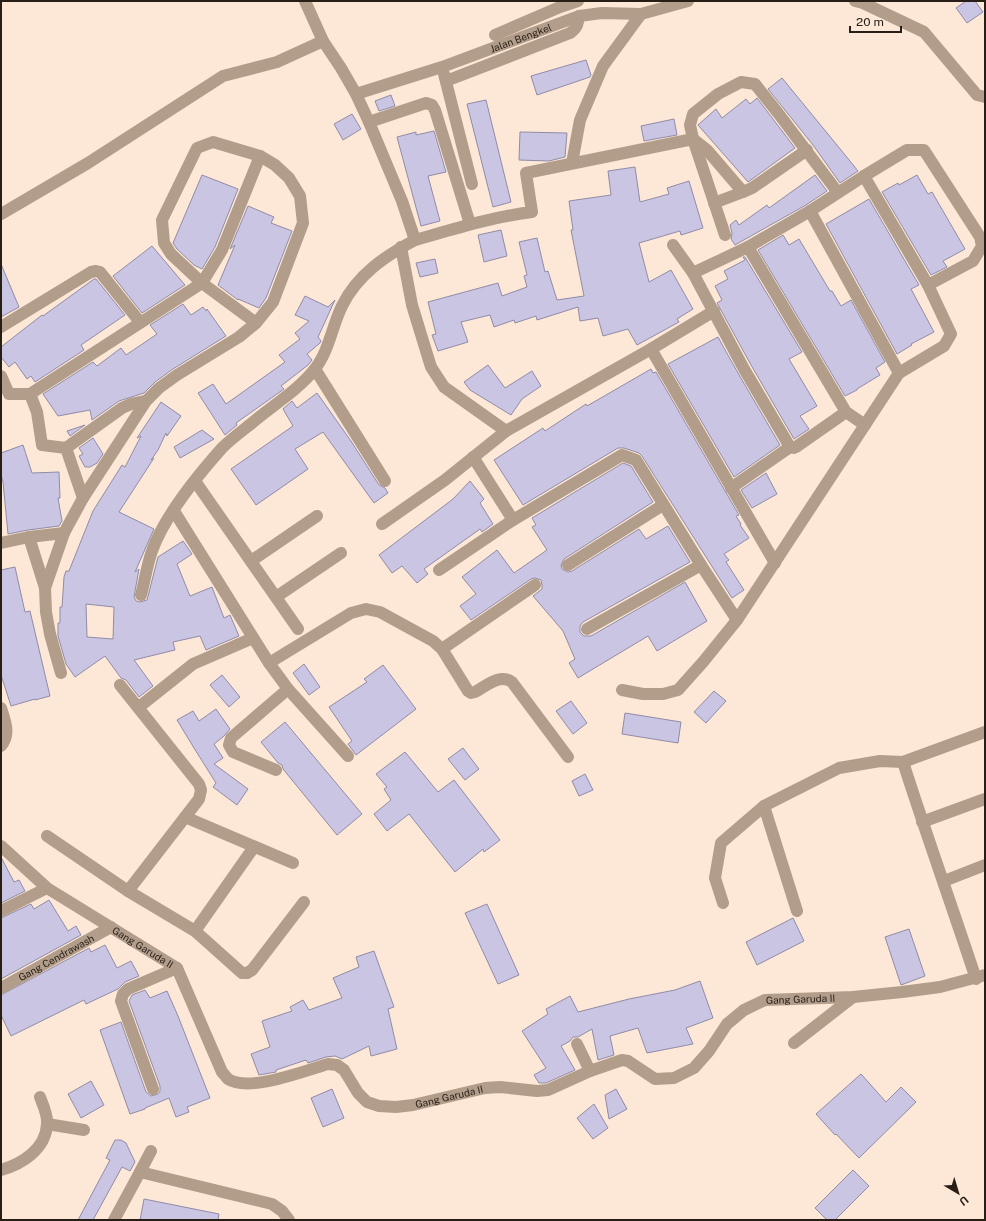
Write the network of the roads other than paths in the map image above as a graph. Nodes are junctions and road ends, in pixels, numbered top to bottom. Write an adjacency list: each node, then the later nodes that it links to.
1 (305, 1): 8 (street)
2 (578, 1): 7 (street)
3 (688, 1): 5 (street, Jalan Bengkel)
4 (861, 2): 12 (street)
5 (641, 14): 6 (street, Jalan Bengkel); 17 (street)
6 (580, 16): 9 (street, Jalan Bengkel); 10 (street)
7 (495, 35)
8 (323, 41): 11 (street); 24 (street)
9 (442, 67): 10 (street); 11 (street, Jalan Bengkel)
10 (446, 81): 19 (street)
11 (356, 94): 13 (street)
12 (985, 97)
13 (369, 122): 25 (street); 27 (street)
14 (693, 139): 15 (street); 17 (street); 21 (street); 22 (street)
15 (807, 150): 20 (street); 21 (street)
16 (260, 156): 32 (street); 32 (street); 36 (street)
17 (572, 163): 25 (street)
18 (864, 176): 23 (street); 33 (street); 33 (street)
19 (472, 184)
20 (836, 190)
21 (743, 192): 22 (street)
22 (714, 203): 26 (street)
23 (810, 211): 30 (street); 40 (street)
24 (1, 214)
25 (470, 224): 27 (street)
26 (725, 235)
27 (415, 240): 29 (street)
28 (673, 245): 31 (street)
29 (402, 247): 39 (street); 46 (street)
30 (748, 247): 31 (street); 44 (street)
31 (693, 273): 34 (street)
32 (202, 283): 35 (street); 36 (street)
33 (928, 285): 40 (street)
34 (714, 311): 38 (street); 47 (street)
35 (140, 322): 37 (street); 42 (street)
36 (256, 323): 43 (street)
37 (1, 326)
38 (651, 349): 46 (street); 52 (street)
39 (315, 369): 50 (street); 51 (street)
40 (899, 373): 45 (street)
41 (1, 376): 42 (street)
42 (30, 394): 48 (street)
43 (146, 401): 48 (street); 53 (street)
44 (846, 412): 45 (street); 47 (street)
45 (865, 426): 64 (street)
46 (506, 431): 49 (street)
47 (790, 447): 52 (street)
48 (66, 448): 53 (street)
49 (473, 457): 57 (street); 58 (street)
50 (195, 481): 55 (street); 63 (street)
51 (385, 481)
52 (731, 488): 64 (street)
53 (83, 498): 59 (street)
54 (663, 505): 57 (street); 65 (street); 66 (street)
55 (174, 511): 70 (street); 75 (street)
56 (317, 516): 63 (street)
57 (514, 520): 67 (street)
58 (382, 524)
59 (64, 533): 60 (street); 69 (street)
60 (29, 537): 61 (street); 69 (street)
61 (1, 543)
62 (341, 553): 71 (street)
63 (251, 561): 71 (street)
64 (775, 563): 72 (street)
65 (568, 565)
66 (700, 565): 72 (street); 74 (street)
67 (439, 570)
68 (535, 586): 76 (street)
69 (44, 588): 78 (street)
70 (141, 595)
71 (276, 597): 73 (street)
72 (737, 620): 81 (street)
73 (298, 629)
74 (587, 629)
75 (254, 638): 77 (street); 83 (street)
76 (442, 649): 77 (street); 87 (street)
77 (269, 663): 80 (street)
78 (61, 673)
79 (120, 685): 83 (street)
80 (288, 689): 86 (street); 89 (street)
81 (622, 690)
82 (1, 708): 85 (street)
83 (139, 708): 92 (street)
84 (985, 732): 88 (street)
85 (1, 746)
86 (348, 756)
87 (568, 757)
88 (903, 762): 91 (street); 93 (street)
89 (276, 770)
90 (985, 799): 93 (street)
91 (764, 806): 103 (street); 105 (street)
92 (185, 817): 96 (street); 101 (street)
93 (922, 822): 99 (street)
94 (47, 836): 101 (street)
95 (1, 846): 100 (street, Gang Garuda II)
96 (254, 847): 97 (street); 107 (street)
97 (293, 863)
98 (985, 865): 99 (street)
99 (944, 881): 109 (street)
100 (47, 888): 104 (street); 106 (street, Gang Garuda II)
101 (128, 891): 107 (street)
102 (304, 902): 107 (street)
103 (723, 902)
104 (1, 911)
105 (797, 911)
106 (112, 927): 108 (street, Gang Garuda II); 110 (street, Gang Cendrawash)
107 (195, 931)
108 (177, 968): 114 (street, Gang Garuda II); 115 (street)
109 (980, 977): 111 (street, Gang Garuda II)
110 (1, 988)
111 (853, 997): 112 (street); 114 (street, Gang Garuda II)
112 (794, 1043)
113 (577, 1044): 114 (street)
114 (590, 1071)
115 (153, 1090)
116 (40, 1097): 117 (street)
117 (47, 1124): 118 (street); 120 (street)
118 (84, 1130)
119 (151, 1151): 121 (street)
120 (1, 1170)
121 (140, 1172): 122 (street); 123 (street)
122 (114, 1220)
123 (289, 1220)

